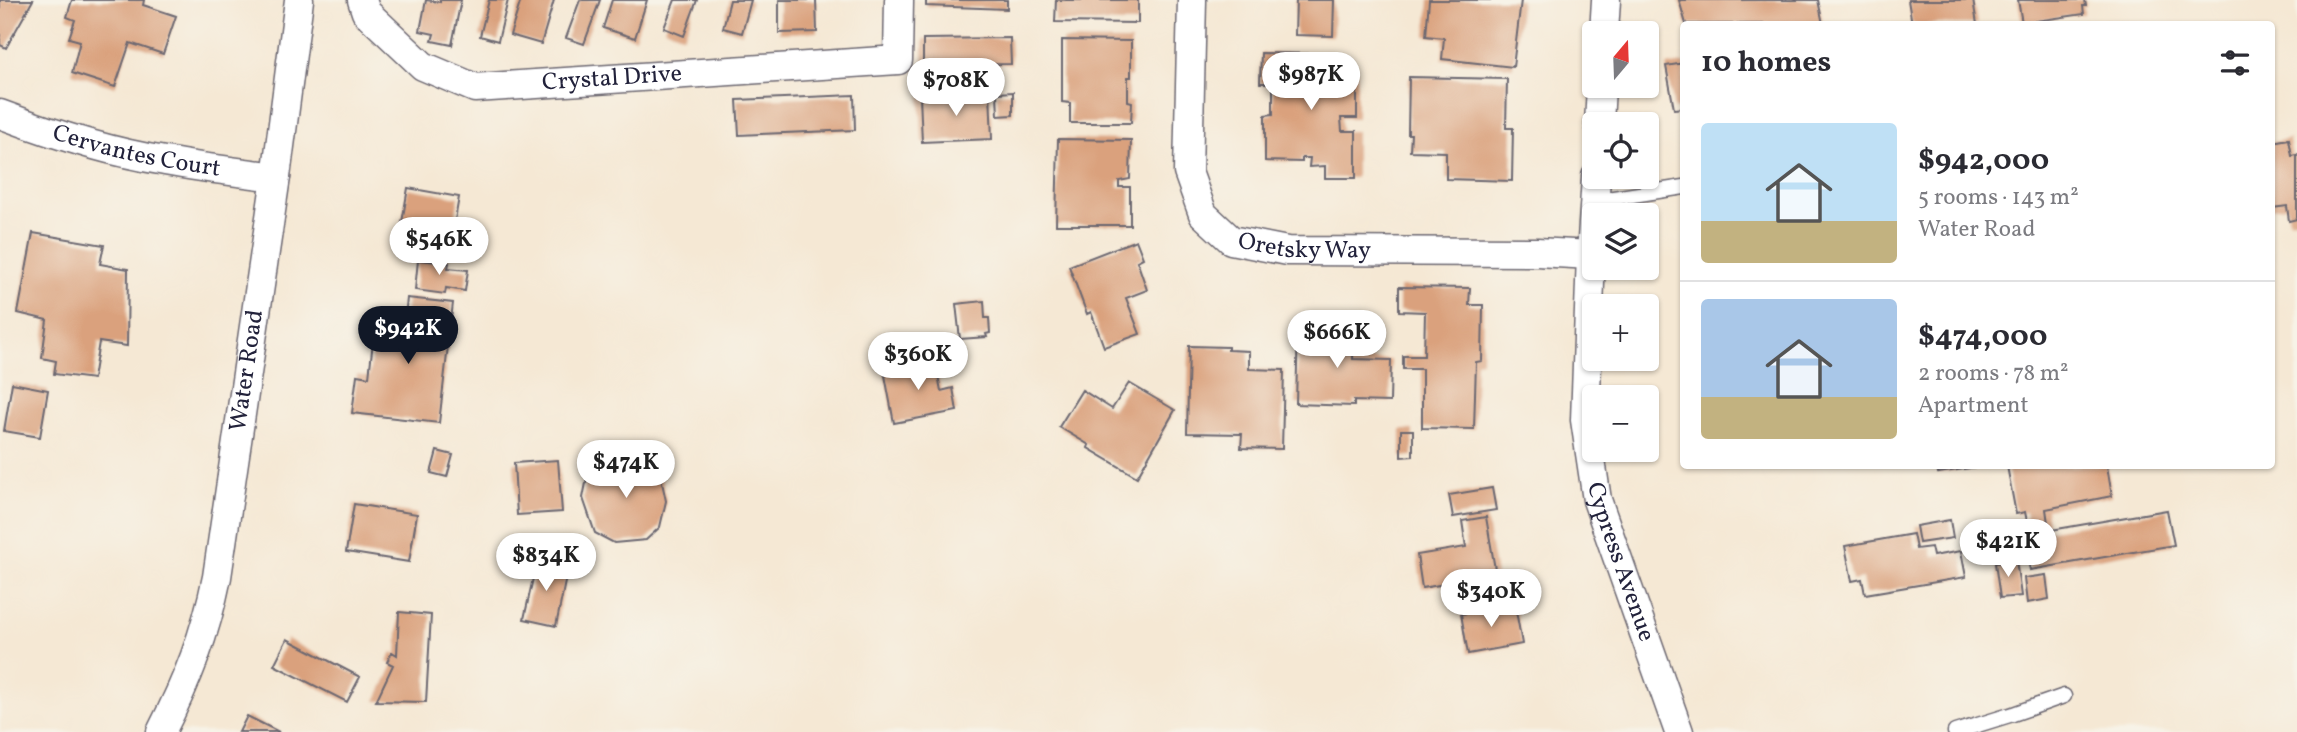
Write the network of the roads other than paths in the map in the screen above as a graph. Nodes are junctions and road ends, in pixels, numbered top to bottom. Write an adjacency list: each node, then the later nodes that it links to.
1 (299, 0): 8 (street, Water Road)
2 (362, 0): 3 (street, Crystal Drive)
3 (899, 0)
4 (1192, 0): 11 (street, Oretsky Way)
5 (1606, 0): 6 (street)
6 (1605, 21)
7 (0, 114): 8 (street, Cervantes Court)
8 (276, 177): 14 (street, Water Road)
9 (1680, 187): 10 (lane)
10 (1659, 188)
11 (1582, 254)
12 (1590, 280): 15 (street, Cypress Avenue)
13 (2064, 696): 16 (lane)
14 (161, 732)
15 (1679, 732)
16 (1955, 732)

